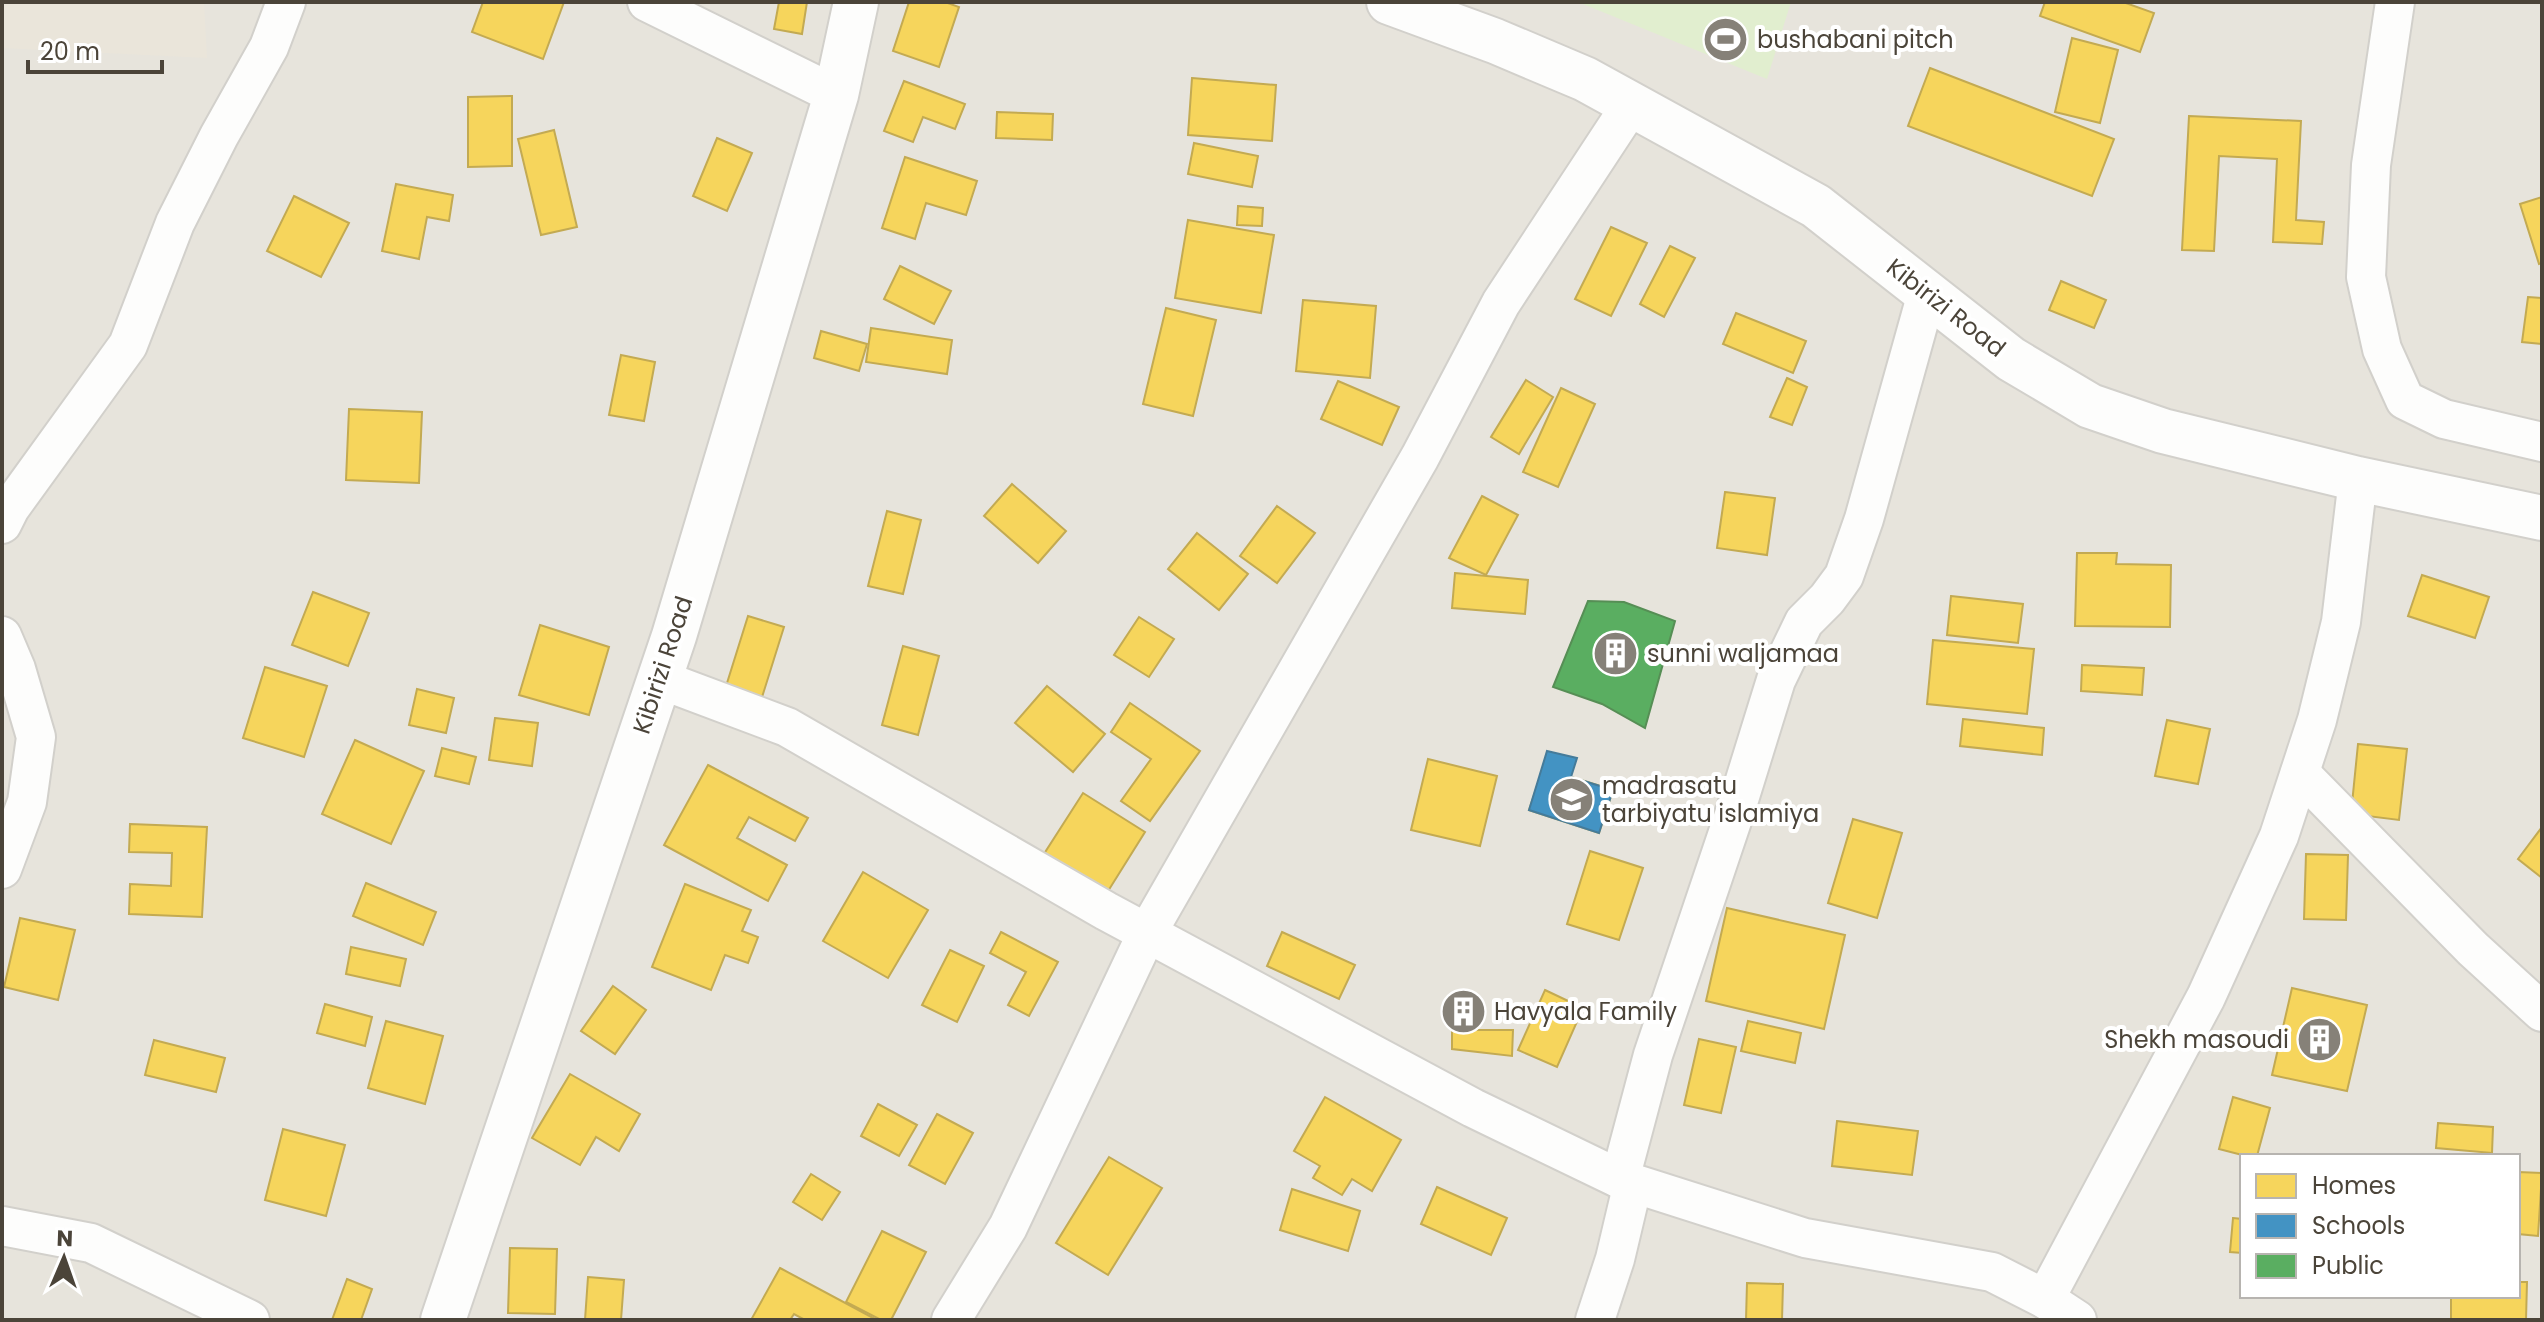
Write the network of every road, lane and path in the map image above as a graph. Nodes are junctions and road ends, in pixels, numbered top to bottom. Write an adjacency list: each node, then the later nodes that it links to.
1 (286, 2): 12 (street)
2 (647, 2): 6 (street)
3 (856, 2): 6 (street, Kibirizi Road)
4 (1389, 2): 7 (street, Kibirizi Road)
5 (2395, 2): 9 (street)
6 (836, 95): 14 (street, Kibirizi Road)
7 (1631, 105): 8 (street, Kibirizi Road); 17 (street)
8 (1927, 293): 10 (street, Kibirizi Road); 19 (street)
9 (2542, 442)
10 (2358, 479): 11 (street, Kibirizi Road); 15 (street)
11 (2542, 518)
12 (2, 524)
13 (2, 636): 16 (street)
14 (659, 679): 17 (street); 23 (street, Kibirizi Road)
15 (2300, 773): 18 (street); 21 (street)
16 (2, 869)
17 (1147, 933): 19 (street); 24 (street)
18 (2542, 1012)
19 (1627, 1181): 21 (street); 25 (street)
20 (2, 1226): 22 (street)
21 (2045, 1299): 26 (street)
22 (250, 1320)
23 (443, 1320)
24 (951, 1320)
25 (1595, 1320)
26 (2077, 1320)

